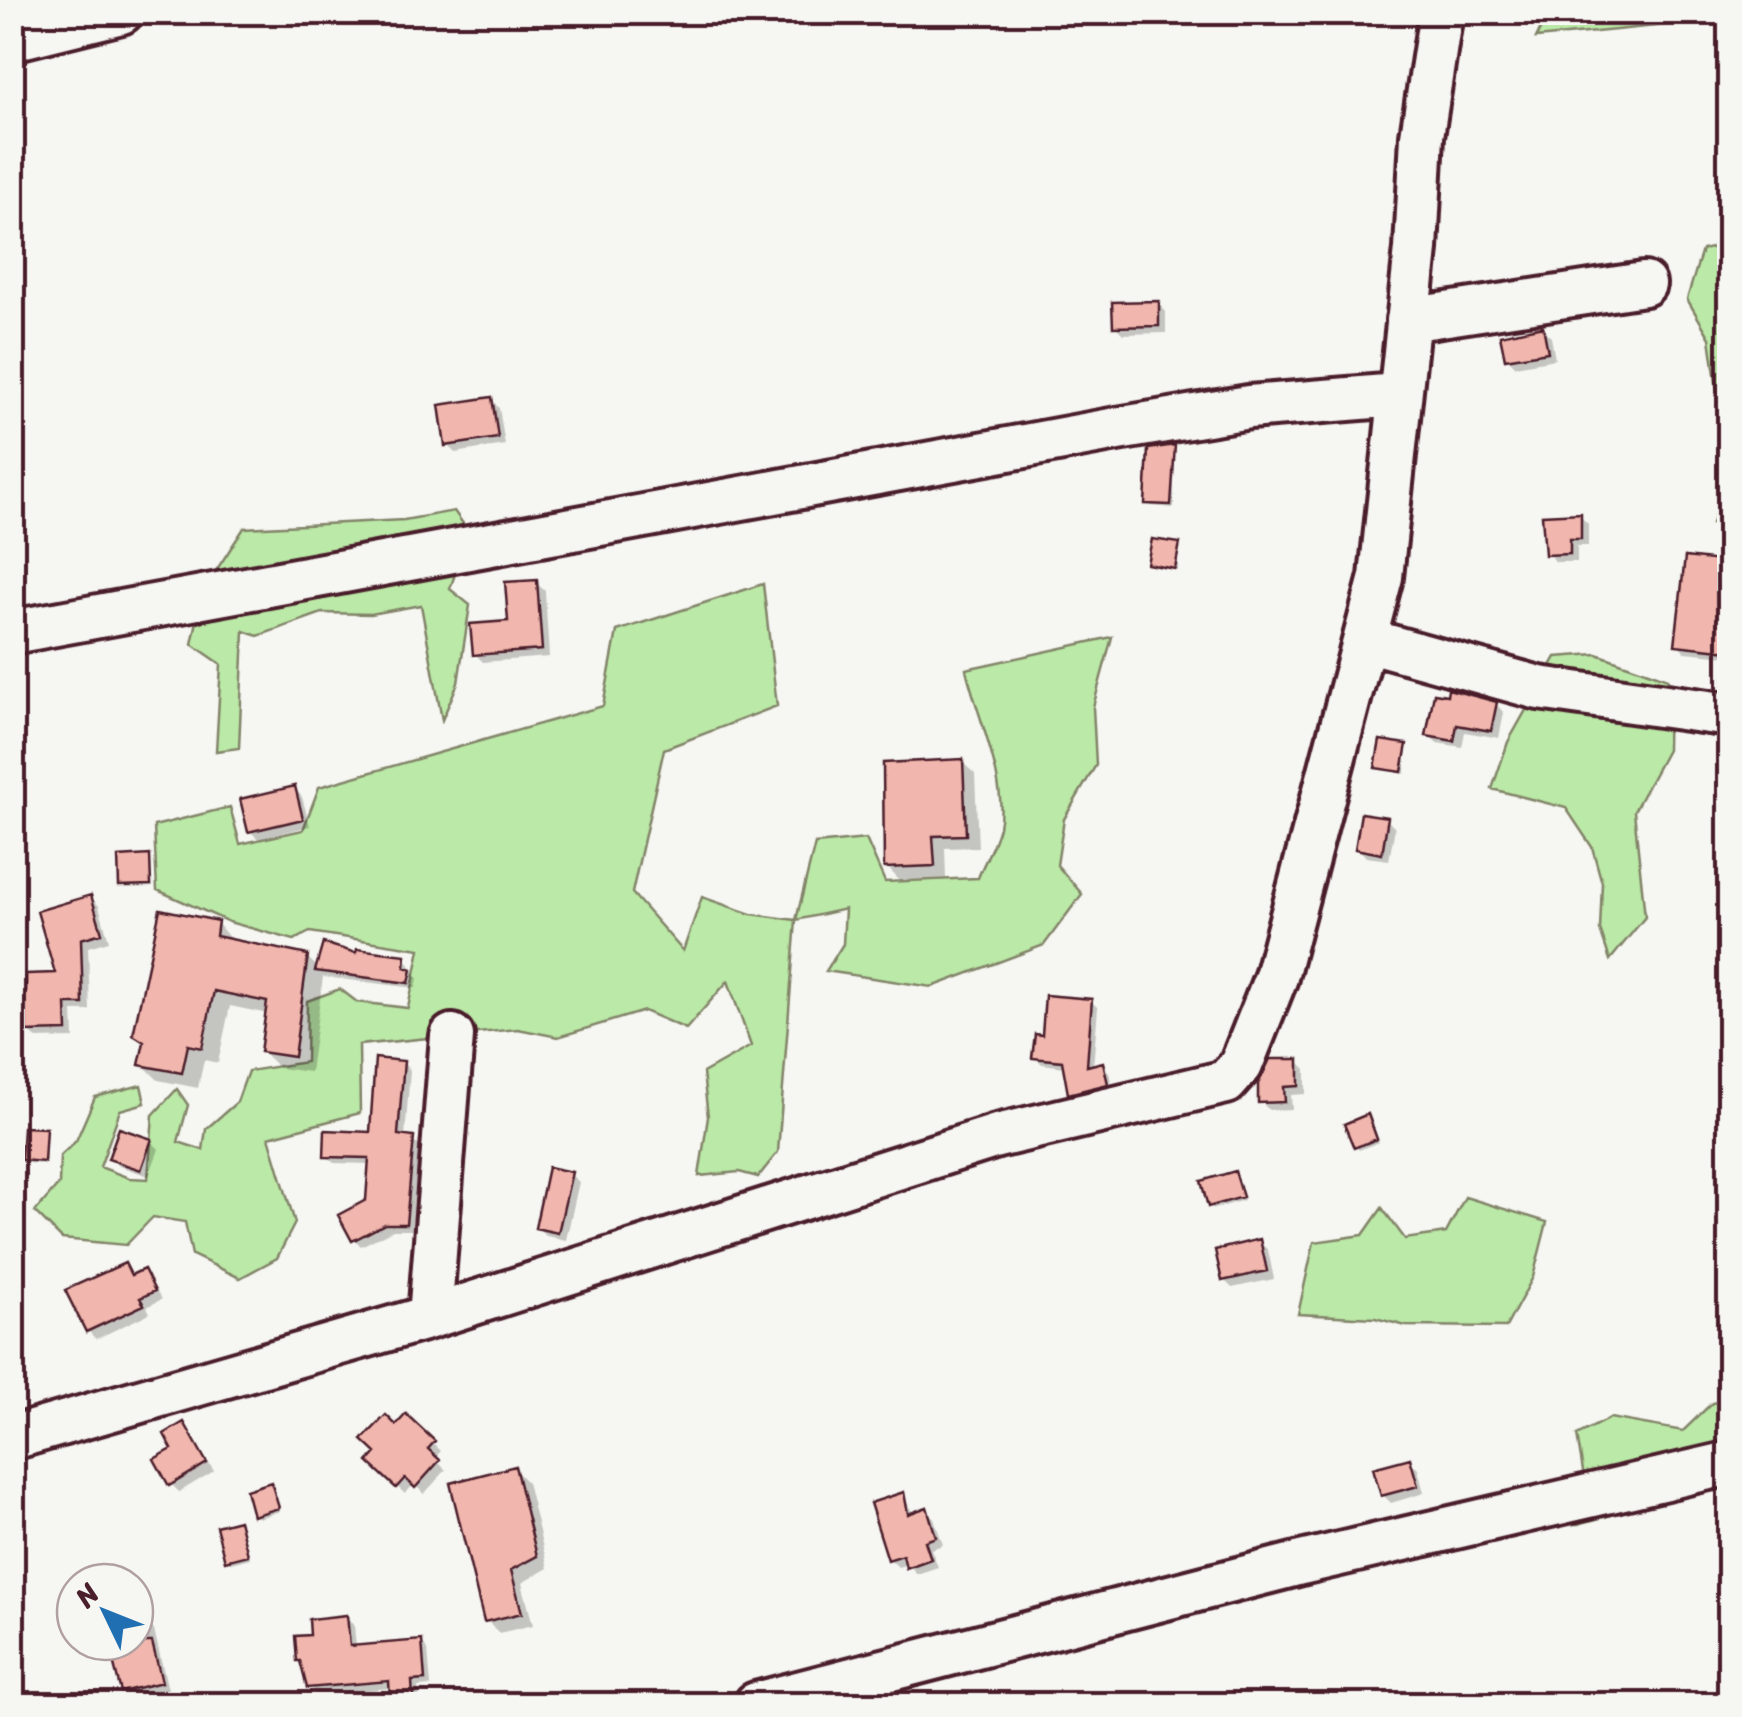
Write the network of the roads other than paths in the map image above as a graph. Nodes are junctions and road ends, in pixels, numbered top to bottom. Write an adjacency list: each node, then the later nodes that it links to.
1 (121, 12): 3 (street)
2 (1441, 12): 5 (street)
3 (12, 39)
4 (1644, 284): 5 (street)
5 (1408, 320): 6 (street)
6 (1398, 396): 7 (street); 8 (street)
7 (12, 632)
8 (1366, 640): 9 (street); 11 (street)
9 (1730, 715)
10 (452, 1036): 11 (street)
11 (430, 1317): 12 (street)
12 (12, 1438)
13 (1730, 1463): 14 (street)
14 (756, 1704)

